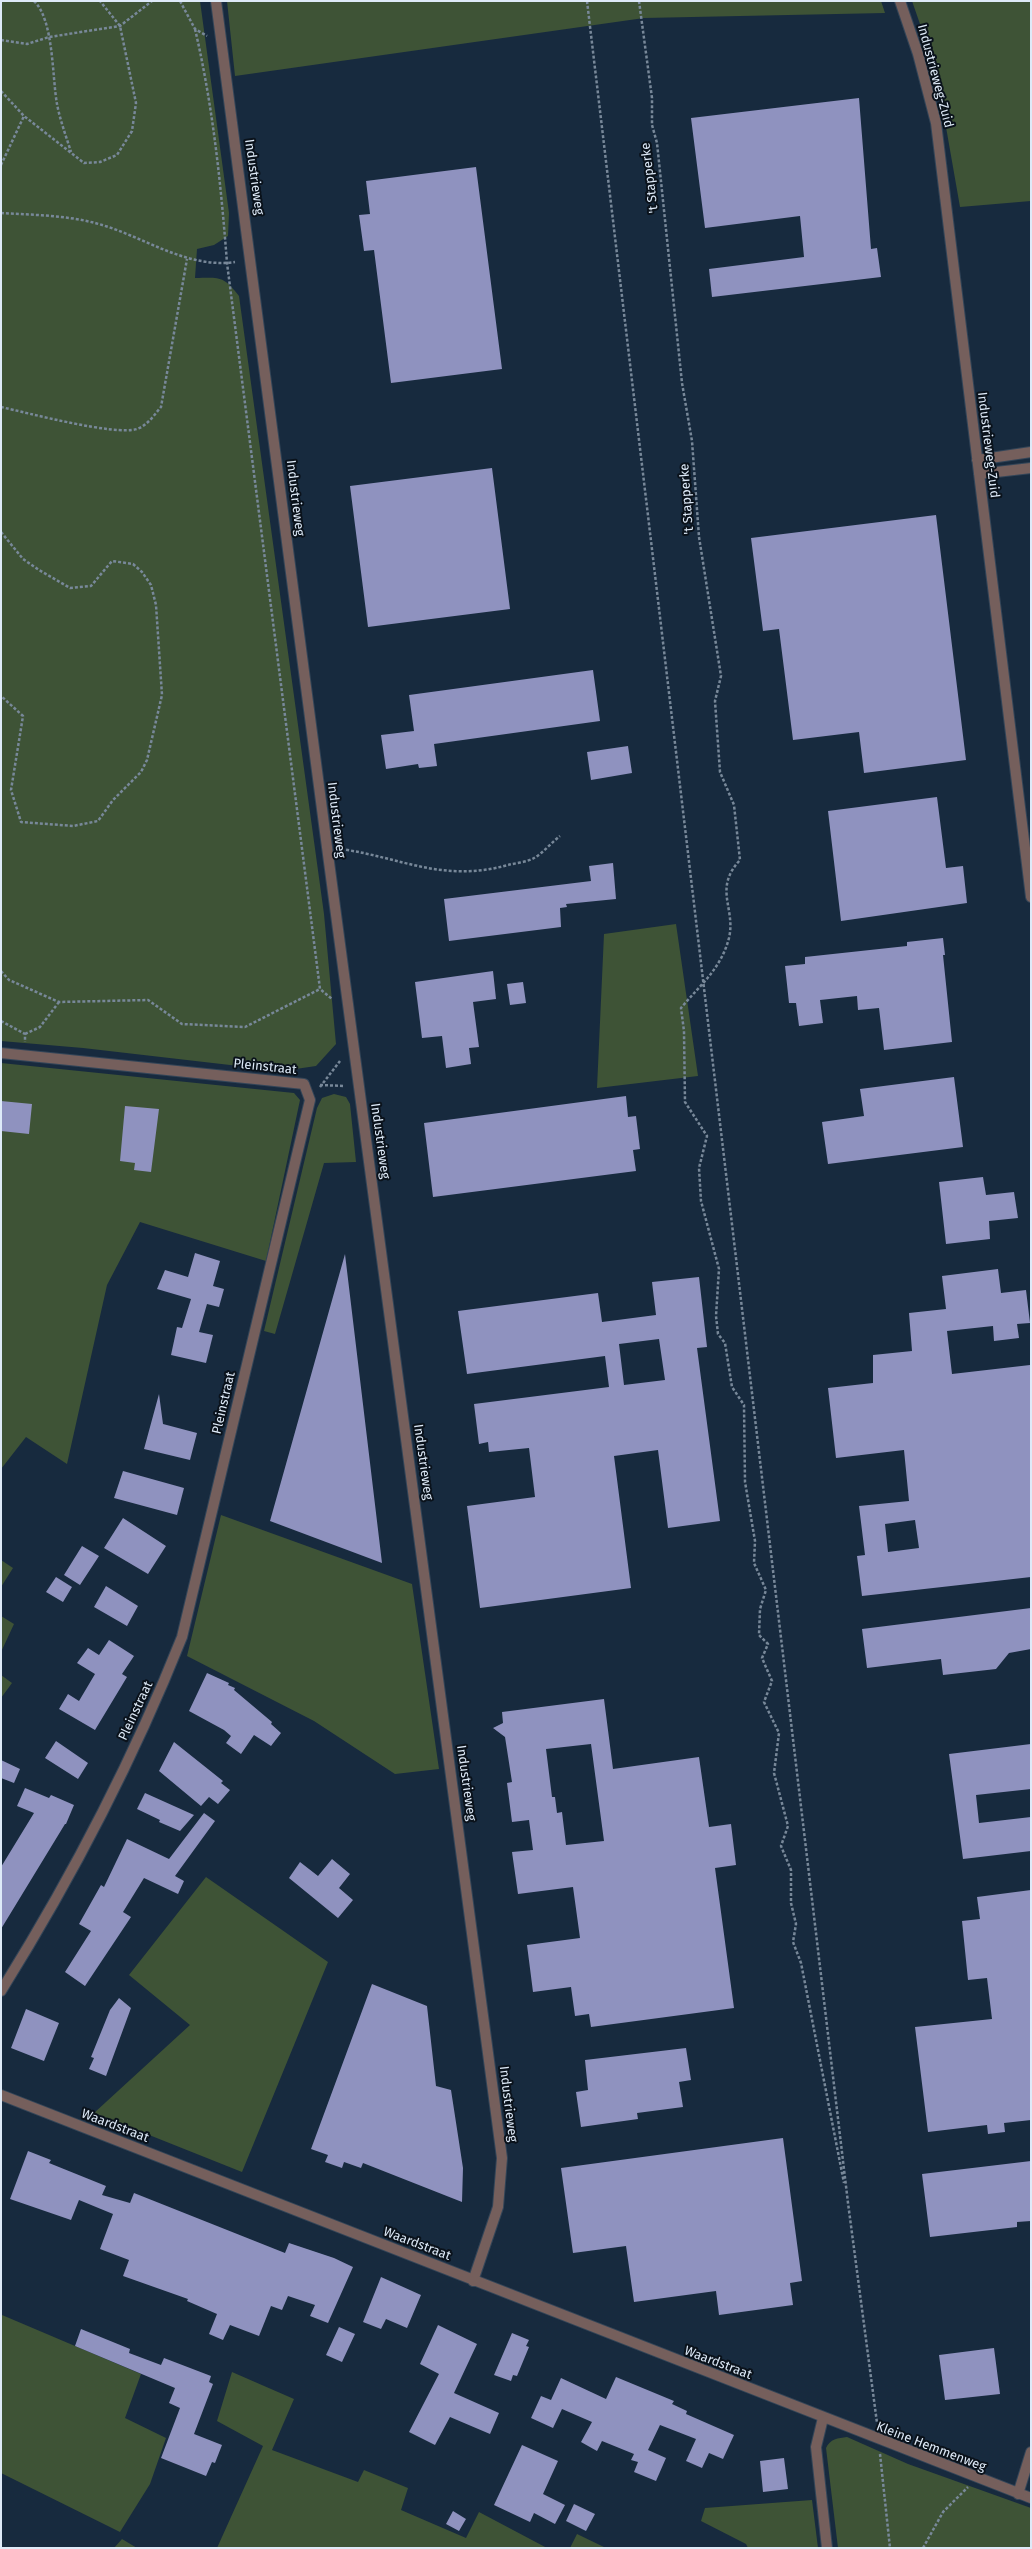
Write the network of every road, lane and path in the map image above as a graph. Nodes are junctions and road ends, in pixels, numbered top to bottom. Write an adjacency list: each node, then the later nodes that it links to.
1 (34, 1): 11 (path)
2 (100, 1): 9 (path)
3 (152, 1): 9 (path)
4 (180, 1): 10 (path)
5 (216, 1): 13 (street, Industrieweg)
6 (587, 1): 33 (path)
7 (639, 1): 33 (path, 't Stapperke)
8 (900, 1): 24 (street, Industrieweg-Zuid)
9 (120, 26): 11 (path); 16 (path)
10 (195, 30): 13 (path); 21 (path)
11 (49, 37): 12 (path); 16 (path)
12 (1, 40)
13 (222, 45): 20 (street, Industrieweg)
14 (1, 91): 15 (path)
15 (24, 116): 16 (path); 17 (path)
16 (71, 152)
17 (1, 165)
18 (1, 213): 19 (path)
19 (187, 258): 21 (path); 22 (path)
20 (252, 260): 21 (path); 30 (street, Industrieweg)
21 (227, 263): 34 (path)
22 (1, 407)
23 (1031, 452): 24 (street)
24 (977, 460): 26 (street, Industrieweg-Zuid)
25 (1031, 468): 26 (street)
26 (979, 474): 31 (street, Industrieweg-Zuid)
27 (1, 532): 28 (path)
28 (1, 696)
29 (560, 836): 30 (path)
30 (327, 847): 37 (street, Industrieweg)
31 (1031, 897)
32 (1, 971): 34 (path)
33 (703, 982): 46 (path); 46 (path)
34 (59, 1002): 36 (path)
35 (1, 1021): 36 (path)
36 (25, 1034): 39 (path)
37 (354, 1044): 41 (path); 42 (street, Industrieweg)
38 (1, 1053): 39 (street, Pleinstraat)
39 (25, 1055): 40 (street, Pleinstraat)
40 (304, 1084): 41 (path); 43 (street, Pleinstraat)
41 (321, 1085): 42 (path); 43 (path)
42 (360, 1086): 47 (street, Industrieweg)
43 (310, 1100): 44 (street, Pleinstraat)
44 (1, 1991)
45 (1, 2095): 47 (street, Waardstraat)
46 (848, 2203): 49 (path)
47 (474, 2281): 48 (street, Waardstraat)
48 (823, 2418): 49 (street, Kleine Hemmenweg); 54 (street)
49 (880, 2441): 51 (street, Kleine Hemmenweg); 55 (path)
50 (1031, 2452): 52 (street)
51 (976, 2478): 52 (street, Kleine Hemmenweg); 56 (path)
52 (1018, 2494): 53 (street, Kleine Hemmenweg)
53 (1031, 2498)
54 (827, 2548)
55 (890, 2548)
56 (923, 2548)

